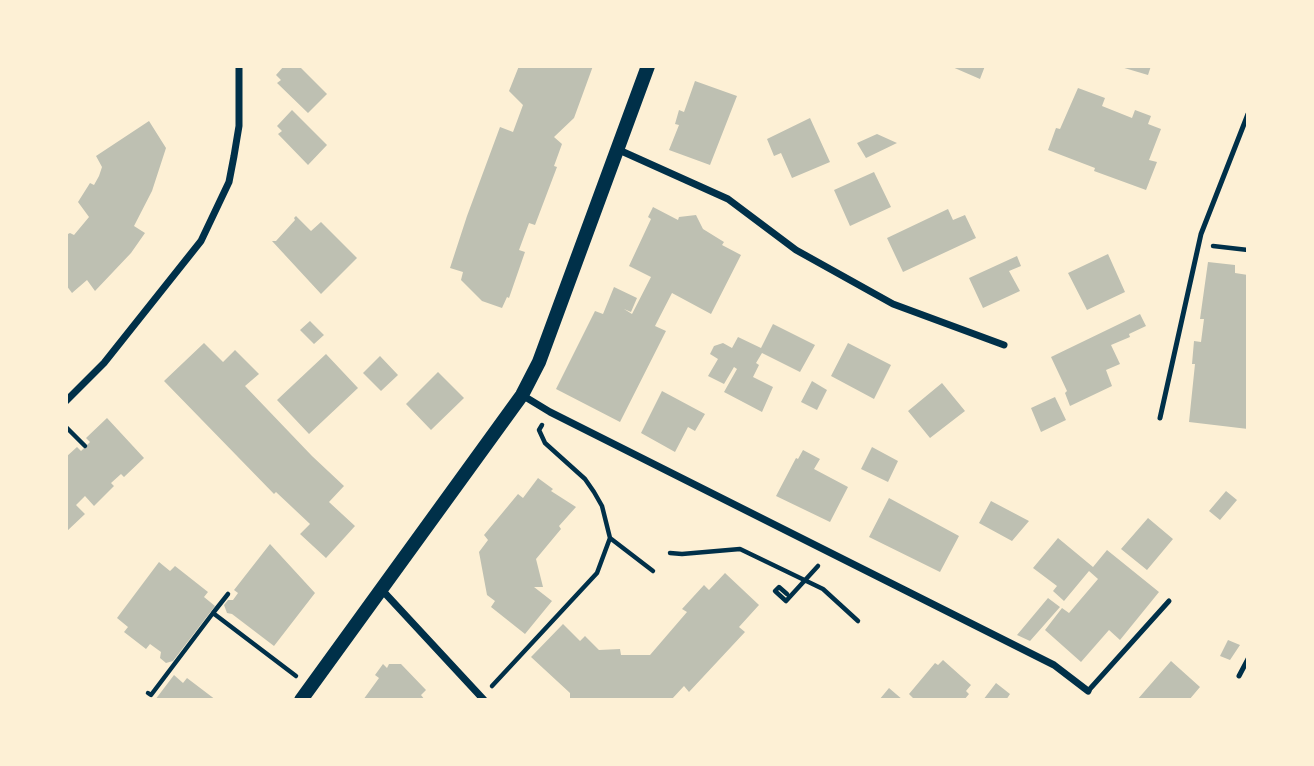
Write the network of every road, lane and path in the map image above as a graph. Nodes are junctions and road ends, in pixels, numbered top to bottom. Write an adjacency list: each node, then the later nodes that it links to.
1 (239, 66): 9 (street)
2 (648, 66): 4 (main road)
3 (1248, 114): 5 (lane)
4 (618, 150): 7 (street); 8 (main road)
5 (1198, 244): 6 (path); 11 (lane)
6 (1248, 250)
7 (1004, 345)
8 (522, 395): 10 (street); 19 (main road)
9 (66, 401)
10 (550, 412): 14 (path); 16 (street)
11 (1160, 418)
12 (66, 427): 13 (path)
13 (85, 446)
14 (610, 538): 17 (path); 30 (path)
15 (670, 553): 18 (path)
16 (831, 553): 18 (path); 28 (street)
17 (653, 571)
18 (806, 580): 21 (path); 24 (path)
19 (381, 588): 27 (main road); 30 (street)
20 (228, 594): 23 (path)
21 (787, 594)
22 (1169, 601): 28 (lane)
23 (213, 613): 27 (path); 29 (path)
24 (858, 621)
25 (1248, 659): 26 (lane)
26 (1240, 676)
27 (310, 687): 31 (main road)
28 (1088, 691)
29 (148, 693)
30 (482, 698)
31 (301, 699)

